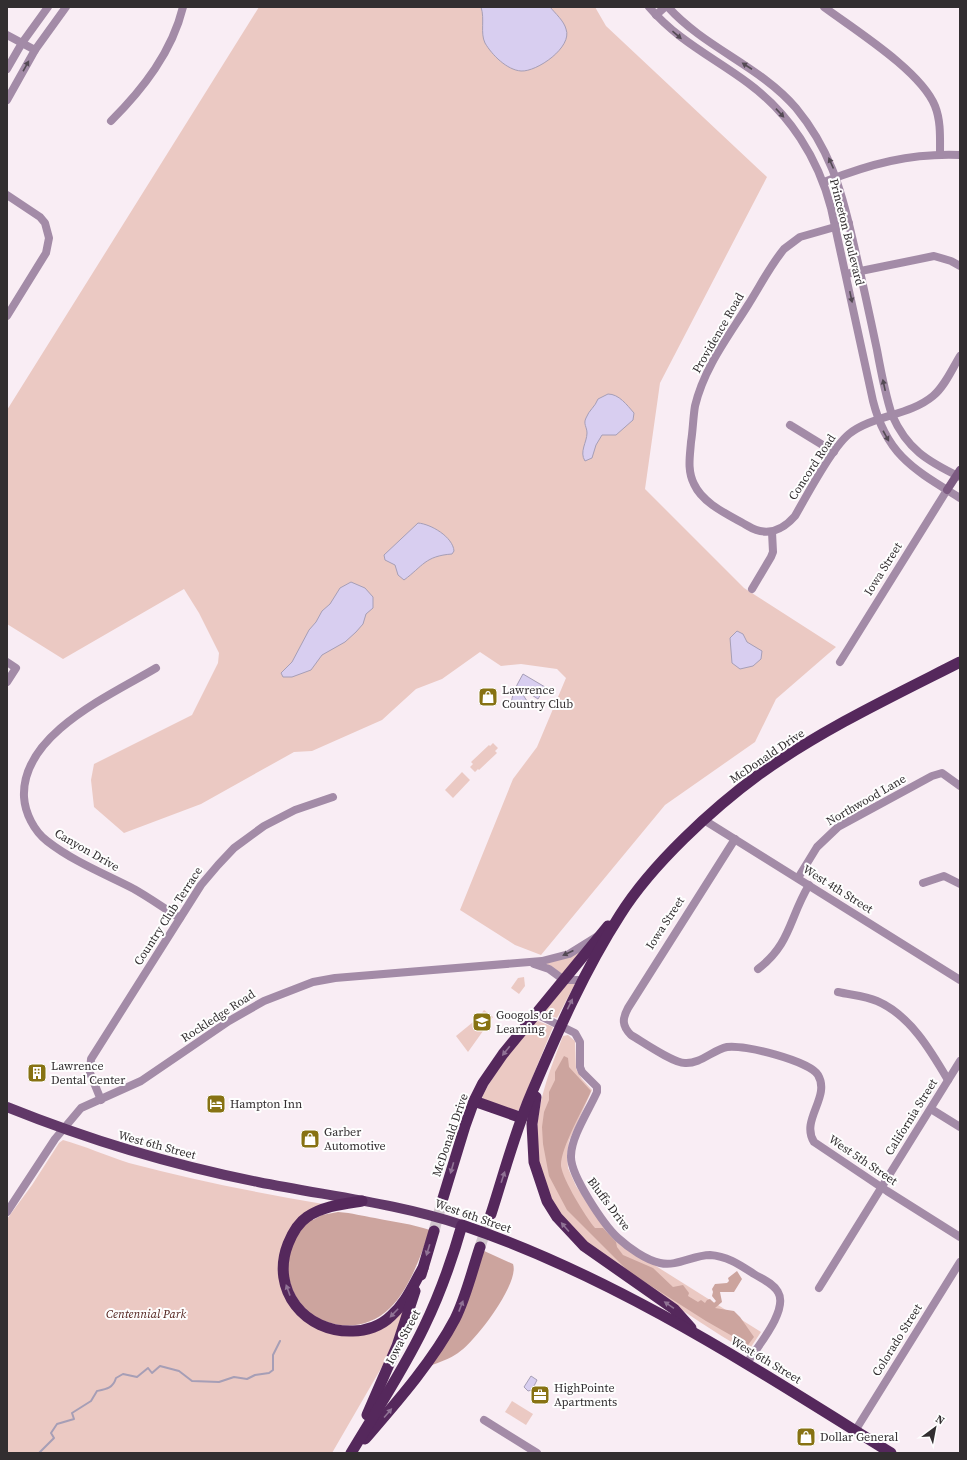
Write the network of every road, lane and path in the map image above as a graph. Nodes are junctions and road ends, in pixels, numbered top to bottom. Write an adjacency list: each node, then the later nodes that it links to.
1 (48, 7): 9 (street)
2 (66, 7): 10 (street)
3 (183, 7): 13 (street)
4 (649, 7): 7 (street, Princeton Boulevard)
5 (667, 7): 7 (street); 16 (street, Princeton Boulevard, one-way to 5)
6 (824, 7): 14 (street)
7 (656, 15): 17 (street, Princeton Boulevard, one-way to 17)
8 (7, 35): 9 (street)
9 (22, 43): 10 (street); 11 (street)
10 (35, 50): 12 (street, one-way to 10)
11 (7, 69)
12 (7, 100)
13 (111, 121)
14 (940, 154): 15 (street); 16 (street)
15 (960, 155)
16 (837, 177): 17 (street); 19 (street, Princeton Boulevard)
17 (824, 182): 20 (street, Princeton Boulevard)
18 (7, 195): 24 (street)
19 (849, 223): 20 (street, Providence Road); 22 (street, Princeton Boulevard)
20 (836, 226): 23 (street, Princeton Boulevard); 33 (street, Providence Road)
21 (960, 266): 22 (street)
22 (860, 271): 23 (street); 26 (street, Princeton Boulevard, one-way to 22)
23 (846, 274): 27 (street, Princeton Boulevard, one-way to 27)
24 (7, 316)
25 (960, 356): 26 (street, Concord Road)
26 (892, 415): 27 (street, Concord Road); 30 (street, Princeton Boulevard)
27 (879, 420): 29 (street, Concord Road); 31 (street, Princeton Boulevard, one-way to 31)
28 (790, 425): 29 (street)
29 (834, 452): 33 (street, Concord Road)
30 (959, 474): 31 (main road)
31 (947, 490): 32 (street, Princeton Boulevard); 36 (street, Iowa Street)
32 (960, 498)
33 (772, 532): 34 (street)
34 (752, 589)
35 (7, 662): 39 (street)
36 (840, 662)
37 (960, 662): 42 (highway, McDonald Drive)
38 (156, 668): 49 (street, Canyon Drive)
39 (7, 682)
40 (960, 786): 44 (street, Northwood Lane)
41 (333, 797): 49 (street, Country Club Terrace)
42 (704, 820): 43 (street, West 4th Street); 48 (highway, McDonald Drive)
43 (735, 839): 44 (street, West 4th Street); 58 (street, Iowa Street)
44 (798, 878): 47 (street, West 4th Street)
45 (924, 882): 46 (street)
46 (960, 884)
47 (809, 886): 52 (street); 53 (street, West 4th Street)
48 (620, 914): 50 (highway, McDonald Drive); 55 (highway, McDonald Drive)
49 (180, 918): 63 (street, Country Club Terrace)
50 (601, 934): 51 (street, one-way to 51); 54 (highway, McDonald Drive)
51 (530, 964): 54 (street); 63 (street, Rockledge Road)
52 (758, 970)
53 (959, 978)
54 (564, 980): 55 (street); 57 (highway, McDonald Drive)
55 (582, 980): 59 (highway, McDonald Drive, one-way to 55)
56 (838, 992): 62 (street)
57 (536, 1014): 59 (street, Bluffs Drive); 64 (highway, McDonald Drive, one-way to 64)
58 (624, 1024): 70 (street, West 5th Street)
59 (560, 1025): 61 (highway, McDonald Drive); 83 (street, Bluffs Drive)
60 (960, 1061): 62 (street, California Street)
61 (542, 1069): 67 (highway, McDonald Drive); 82 (highway, one-way to 61)
62 (948, 1080): 66 (street, California Street)
63 (101, 1100): 69 (street, Rockledge Road)
64 (474, 1101): 67 (highway); 71 (highway, McDonald Drive, one-way to 71)
65 (7, 1107): 69 (main road, West 6th Street)
66 (931, 1109): 68 (street); 70 (street, California Street)
67 (522, 1118): 74 (highway, McDonald Drive, one-way to 67)
68 (960, 1127)
69 (63, 1129): 72 (main road, West 6th Street); 73 (street, Rockledge Road)
70 (882, 1188): 77 (street, West 5th Street); 81 (street, California Street)
71 (443, 1198)
72 (362, 1201): 75 (main road, West 6th Street); 80 (highway, one-way to 72)
73 (7, 1212)
74 (491, 1214)
75 (462, 1225): 82 (highway, West 6th Street); 86 (highway, Iowa Street)
76 (434, 1231): 80 (highway, one-way to 80)
77 (960, 1237)
78 (480, 1247): 86 (highway, one-way to 78)
79 (960, 1262): 85 (street, Colorado Street)
80 (422, 1268): 86 (highway)
81 (820, 1288)
82 (695, 1334): 83 (highway, West 6th Street)
83 (747, 1363): 85 (highway, West 6th Street)
84 (484, 1420): 87 (street)
85 (855, 1431): 88 (highway, West 6th Street)
86 (351, 1453)
87 (537, 1453)
88 (891, 1453)

